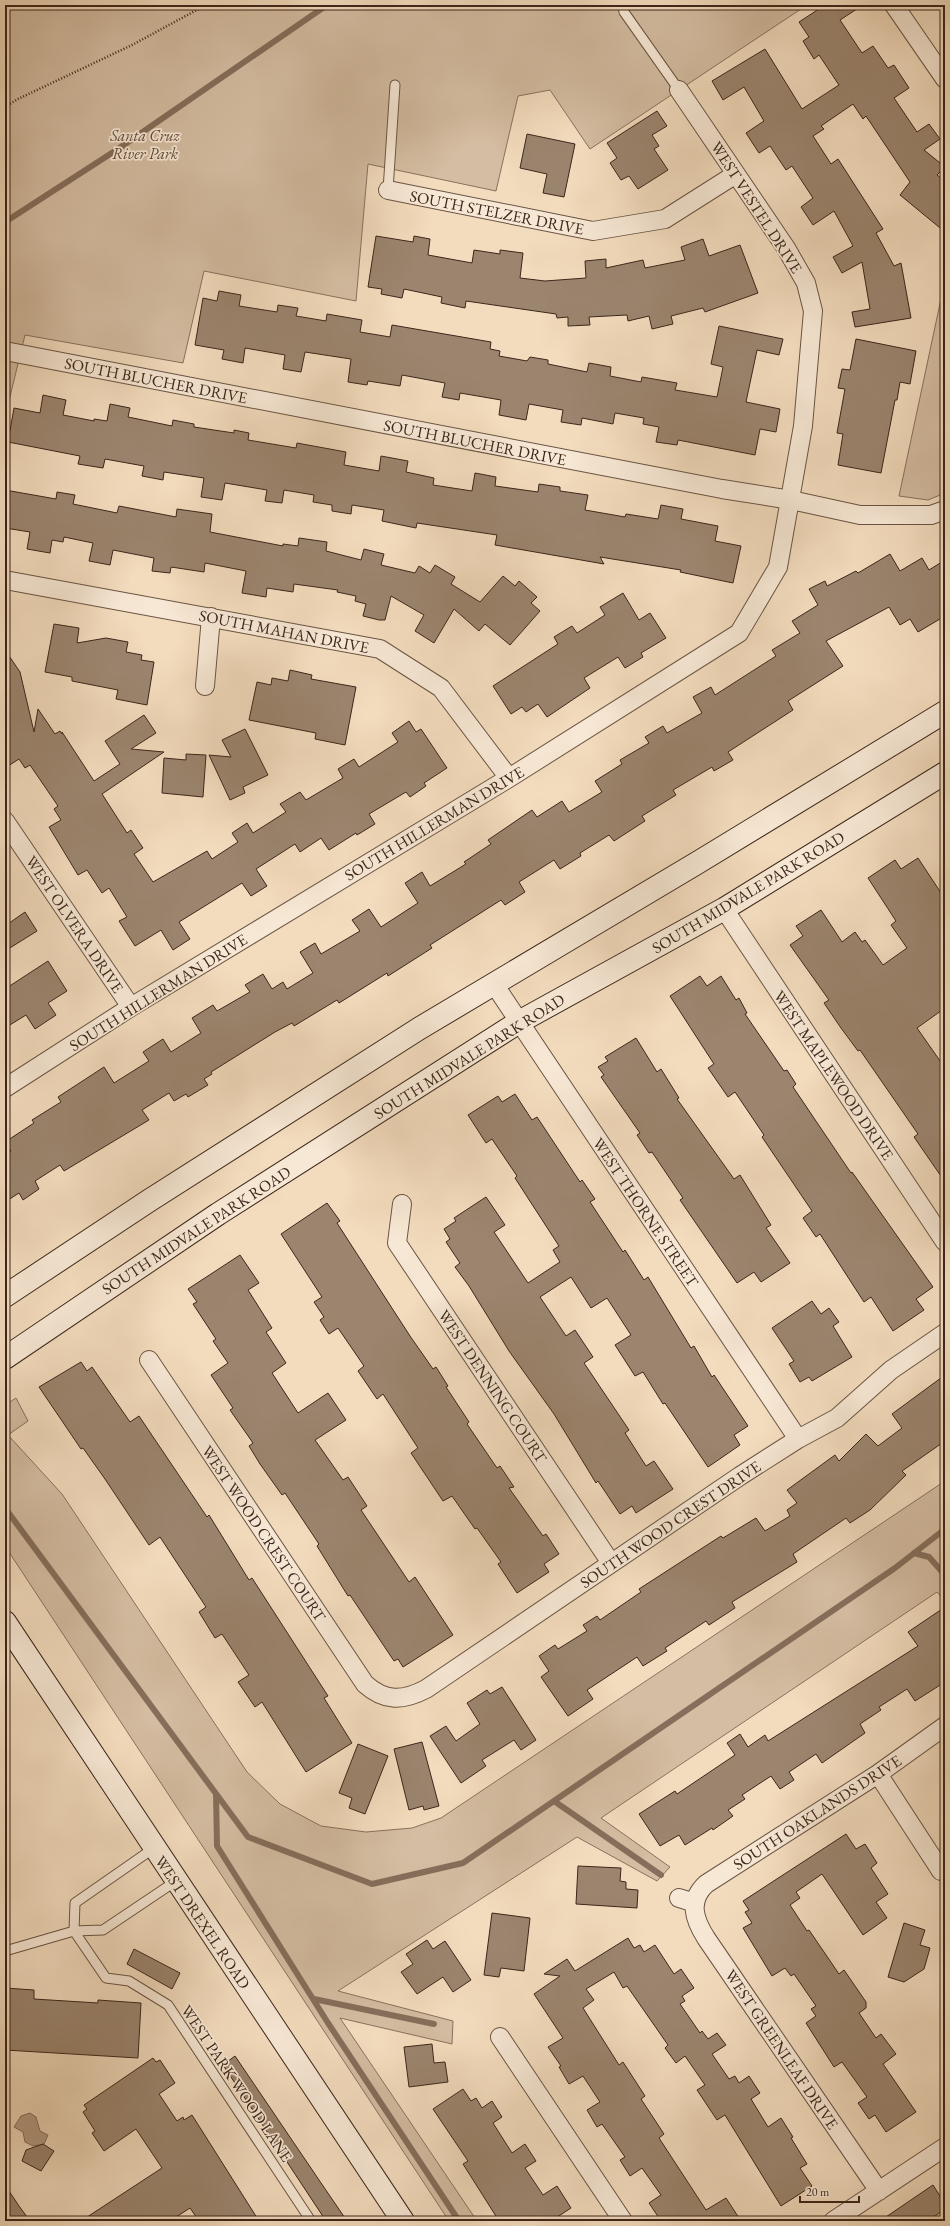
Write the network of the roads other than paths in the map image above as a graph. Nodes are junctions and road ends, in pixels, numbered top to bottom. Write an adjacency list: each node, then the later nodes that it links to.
1 (623, 5): 5 (lane)
2 (894, 5): 3 (street)
3 (945, 79)
4 (395, 85): 7 (lane)
5 (679, 90): 6 (street, WEST VESTEL DRIVE)
6 (736, 174): 7 (street, SOUTH STELZER DRIVE); 9 (street, WEST VESTEL DRIVE)
7 (388, 190)
8 (5, 351): 9 (street, SOUTH BLUCHER DRIVE)
9 (790, 500): 10 (street, SOUTH BLUCHER DRIVE); 16 (street, SOUTH HILLERMAN DRIVE)
10 (945, 510)
11 (5, 580): 12 (street, SOUTH MAHAN DRIVE)
12 (211, 617): 13 (street); 16 (street, SOUTH MAHAN DRIVE)
13 (205, 686)
14 (945, 712): 19 (main road)
15 (945, 773): 18 (main road, SOUTH MIDVALE PARK ROAD)
16 (509, 778): 20 (street, SOUTH HILLERMAN DRIVE)
17 (5, 821): 20 (street, WEST OLVERA DRIVE)
18 (724, 909): 21 (main road, SOUTH MIDVALE PARK ROAD); 24 (street, WEST MAPLEWOOD DRIVE)
19 (494, 984): 21 (street, WEST THORNE STREET); 25 (main road)
20 (131, 1007): 22 (street, SOUTH HILLERMAN DRIVE)
21 (519, 1022): 27 (main road, SOUTH MIDVALE PARK ROAD); 29 (street, WEST THORNE STREET)
22 (5, 1088)
23 (402, 1204): 30 (street, WEST DENNING COURT)
24 (945, 1242)
25 (5, 1296)
26 (945, 1333): 29 (street, SOUTH WOOD CREST DRIVE)
27 (5, 1358)
28 (149, 1360): 32 (street, WEST WOOD CREST COURT)
29 (798, 1439): 30 (street, SOUTH WOOD CREST DRIVE)
30 (611, 1563): 32 (street, SOUTH WOOD CREST DRIVE)
31 (5, 1622): 35 (main road, WEST DREXEL ROAD)
32 (385, 1704)
33 (945, 1726): 34 (street, SOUTH OAKLANDS DRIVE)
34 (878, 1774): 36 (street); 38 (street, SOUTH OAKLANDS DRIVE)
35 (154, 1848): 37 (main road, WEST DREXEL ROAD); 39 (lane)
36 (941, 1871)
37 (176, 1881): 39 (lane); 45 (main road, WEST DREXEL ROAD)
38 (687, 1900): 43 (street, WEST GREENLEAF DRIVE)
39 (74, 1931): 40 (lane); 44 (lane, WEST PARK WOOD LANE)
40 (5, 1951)
41 (500, 2037): 46 (street)
42 (945, 2147): 43 (street)
43 (879, 2191): 47 (street)
44 (311, 2221)
45 (403, 2221)
46 (624, 2221)
47 (833, 2221)

